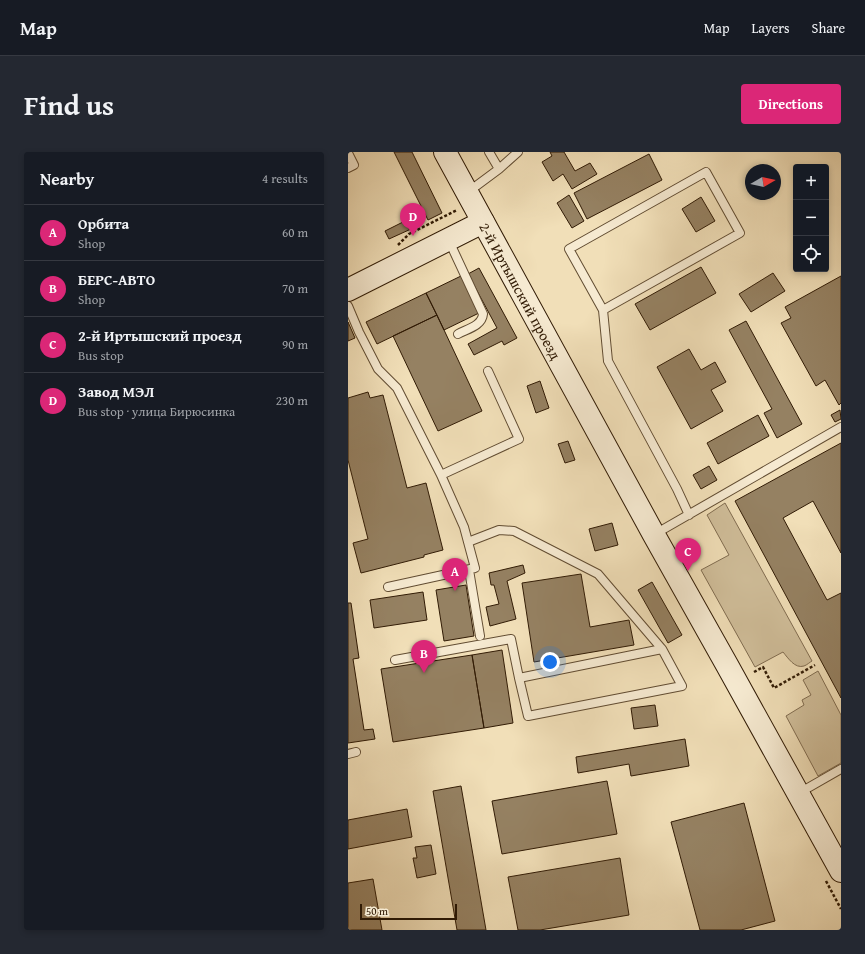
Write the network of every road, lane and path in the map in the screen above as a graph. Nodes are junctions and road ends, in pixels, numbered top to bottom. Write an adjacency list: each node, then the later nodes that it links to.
1 (445, 152): 7 (street, 2-й Иртышский проезд)
2 (489, 152): 6 (lane)
3 (518, 152): 6 (lane)
4 (348, 153): 5 (lane)
5 (348, 168)
6 (499, 169): 7 (lane)
7 (462, 201): 8 (street, 2-й Иртышский проезд); 10 (path)
8 (483, 222): 9 (street); 19 (street, 2-й Иртышский проезд)
9 (448, 240): 11 (street); 14 (lane)
10 (398, 245)
11 (348, 290)
12 (348, 306): 17 (lane)
13 (603, 310): 13 (lane); 18 (lane)
14 (458, 334)
15 (488, 371): 17 (lane)
16 (841, 427): 18 (lane)
17 (440, 475): 20 (lane)
18 (689, 515): 19 (lane)
19 (654, 535): 31 (street, 2-й Иртышский проезд)
20 (468, 542): 21 (lane); 24 (lane)
21 (469, 570): 22 (lane); 23 (lane)
22 (388, 587)
23 (480, 636)
24 (662, 649): 28 (lane); 28 (lane)
25 (395, 660): 28 (lane)
26 (815, 665): 27 (path)
27 (754, 672)
28 (519, 678)
29 (839, 771): 30 (lane); 31 (lane)
30 (841, 780)
31 (798, 793): 32 (street, 2-й Иртышский проезд)
32 (841, 871)

